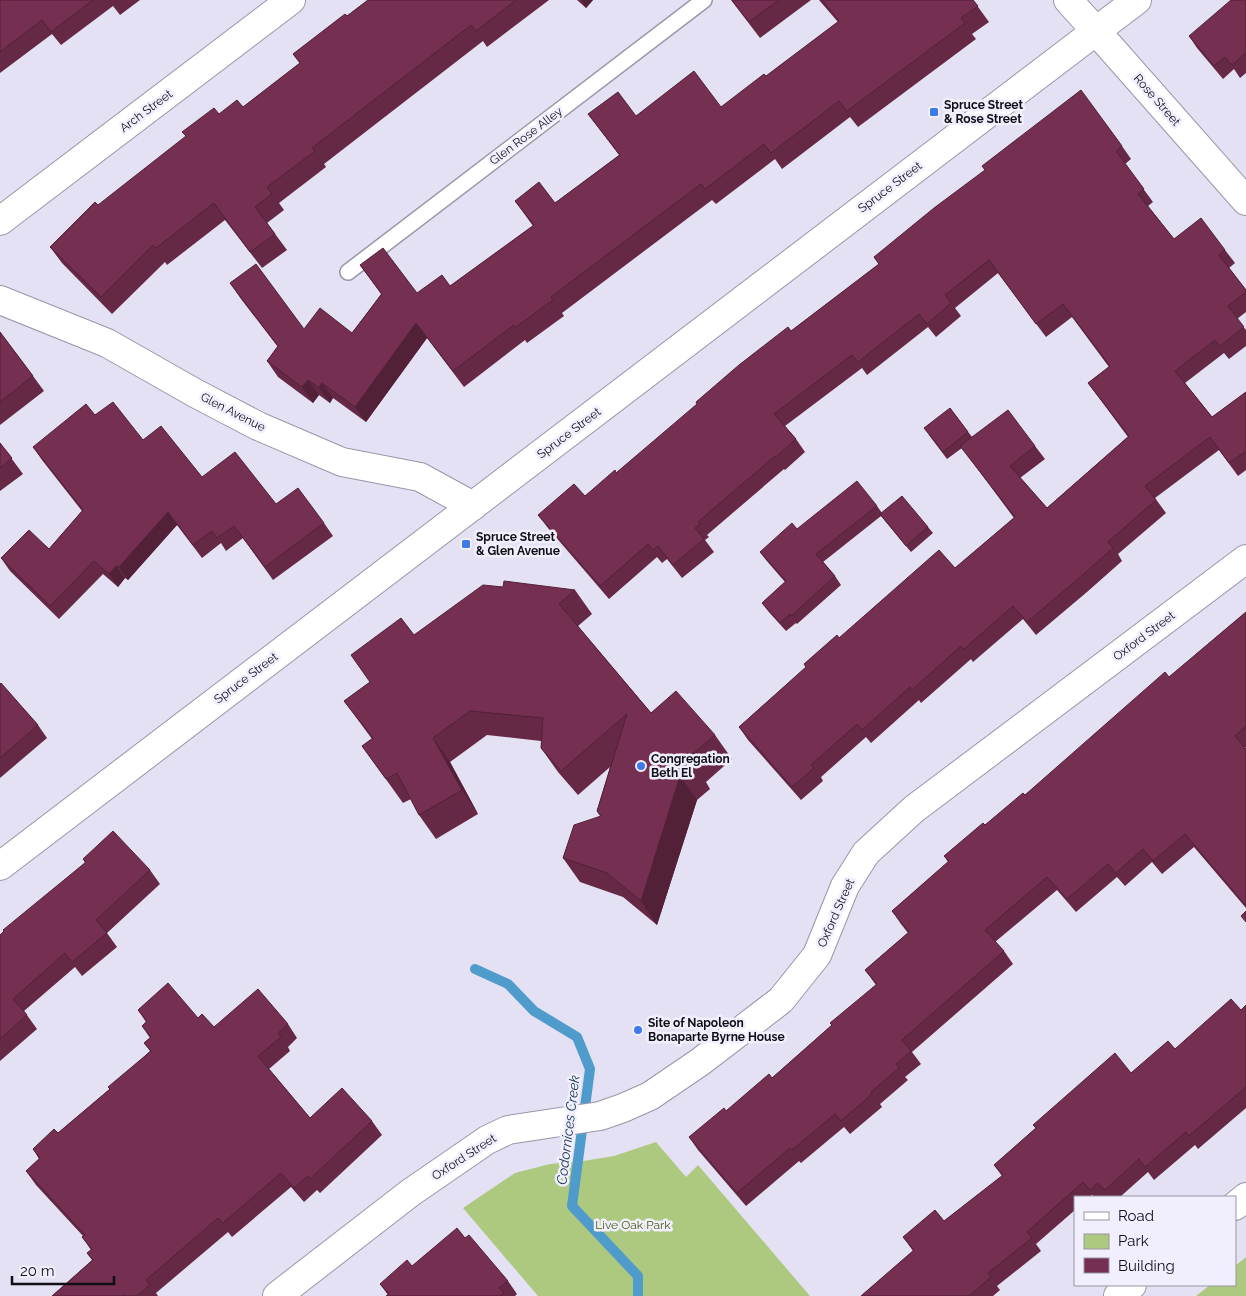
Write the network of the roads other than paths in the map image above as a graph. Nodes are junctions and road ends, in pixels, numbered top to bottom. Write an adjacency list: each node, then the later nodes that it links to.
1 (291, 0): 7 (street, Arch Street)
2 (704, 0): 8 (lane, Glen Rose Alley)
3 (1068, 0): 5 (street, Rose Street)
4 (1137, 0): 5 (street, Spruce Street)
5 (1096, 32): 6 (street, Rose Street); 10 (street, Spruce Street)
6 (1246, 201)
7 (0, 221)
8 (348, 272)
9 (0, 300): 10 (street, Glen Avenue)
10 (473, 506): 12 (street, Spruce Street)
11 (1246, 559): 16 (street, Oxford Street)
12 (0, 866)
13 (1246, 1197): 14 (street)
14 (1236, 1205)
15 (1131, 1286): 17 (street)
16 (277, 1296)
17 (1118, 1296)

